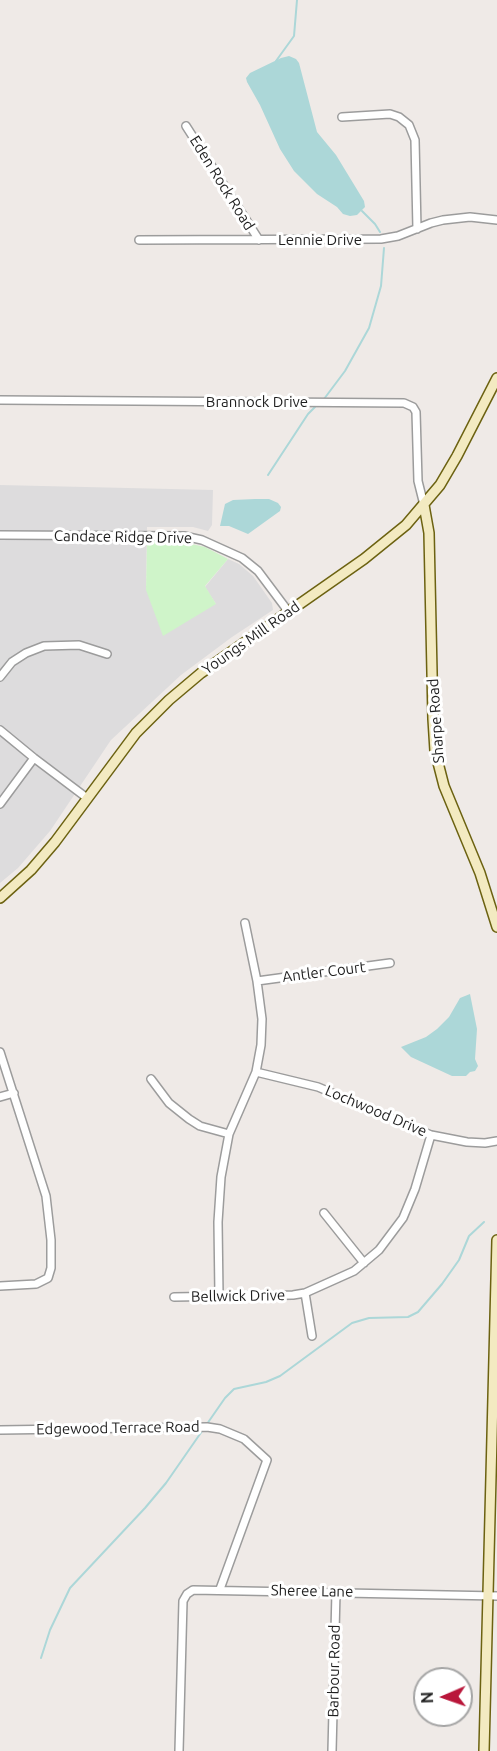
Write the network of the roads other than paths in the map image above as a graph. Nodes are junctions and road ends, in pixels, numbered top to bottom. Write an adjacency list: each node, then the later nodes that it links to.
1 (342, 117): 4 (street)
2 (186, 126): 6 (street, Eden Rock Road)
3 (497, 220): 4 (street, Lennie Drive)
4 (417, 229): 6 (street, Lennie Drive)
5 (139, 240): 6 (street, Lennie Drive)
6 (258, 240)
7 (497, 378): 9 (street, Youngs Mill Road)
8 (0, 400): 9 (street, Brannock Drive)
9 (424, 505): 11 (street, Youngs Mill Road); 20 (street, Sharpe Road)
10 (0, 535): 11 (street, Candace Ridge Drive)
11 (288, 611): 16 (street, Youngs Mill Road)
12 (107, 654): 13 (street)
13 (0, 677)
14 (0, 729): 15 (street)
15 (34, 759): 16 (street); 17 (street)
16 (87, 798): 18 (street, Youngs Mill Road)
17 (0, 804)
18 (0, 898)
19 (245, 923): 22 (street)
20 (497, 927)
21 (390, 963): 22 (street, Antler Court)
22 (257, 981): 24 (street)
23 (0, 1052): 26 (street)
24 (256, 1072): 28 (street); 29 (street, Lochwood Drive)
25 (151, 1079): 28 (street)
26 (14, 1093): 27 (street); 34 (street)
27 (0, 1097)
28 (229, 1134): 37 (street)
29 (431, 1135): 30 (street, Lochwood Drive); 33 (street, Bellwick Drive)
30 (497, 1141)
31 (324, 1213): 33 (street)
32 (497, 1240): 36 (street)
33 (364, 1263): 35 (street, Bellwick Drive)
34 (0, 1286)
35 (305, 1293): 37 (street, Bellwick Drive); 39 (street)
36 (496, 1294): 43 (street)
37 (219, 1295): 38 (street, Bellwick Drive)
38 (174, 1297)
39 (312, 1336)
40 (0, 1430): 41 (street, Edgewood Terrace Road)
41 (220, 1590): 42 (street, Sheree Lane); 44 (street, Sheree Lane)
42 (336, 1592): 43 (street, Sheree Lane); 45 (street, Barbour Road)
43 (493, 1596): 46 (street)
44 (179, 1751)
45 (332, 1751)
46 (484, 1751)

